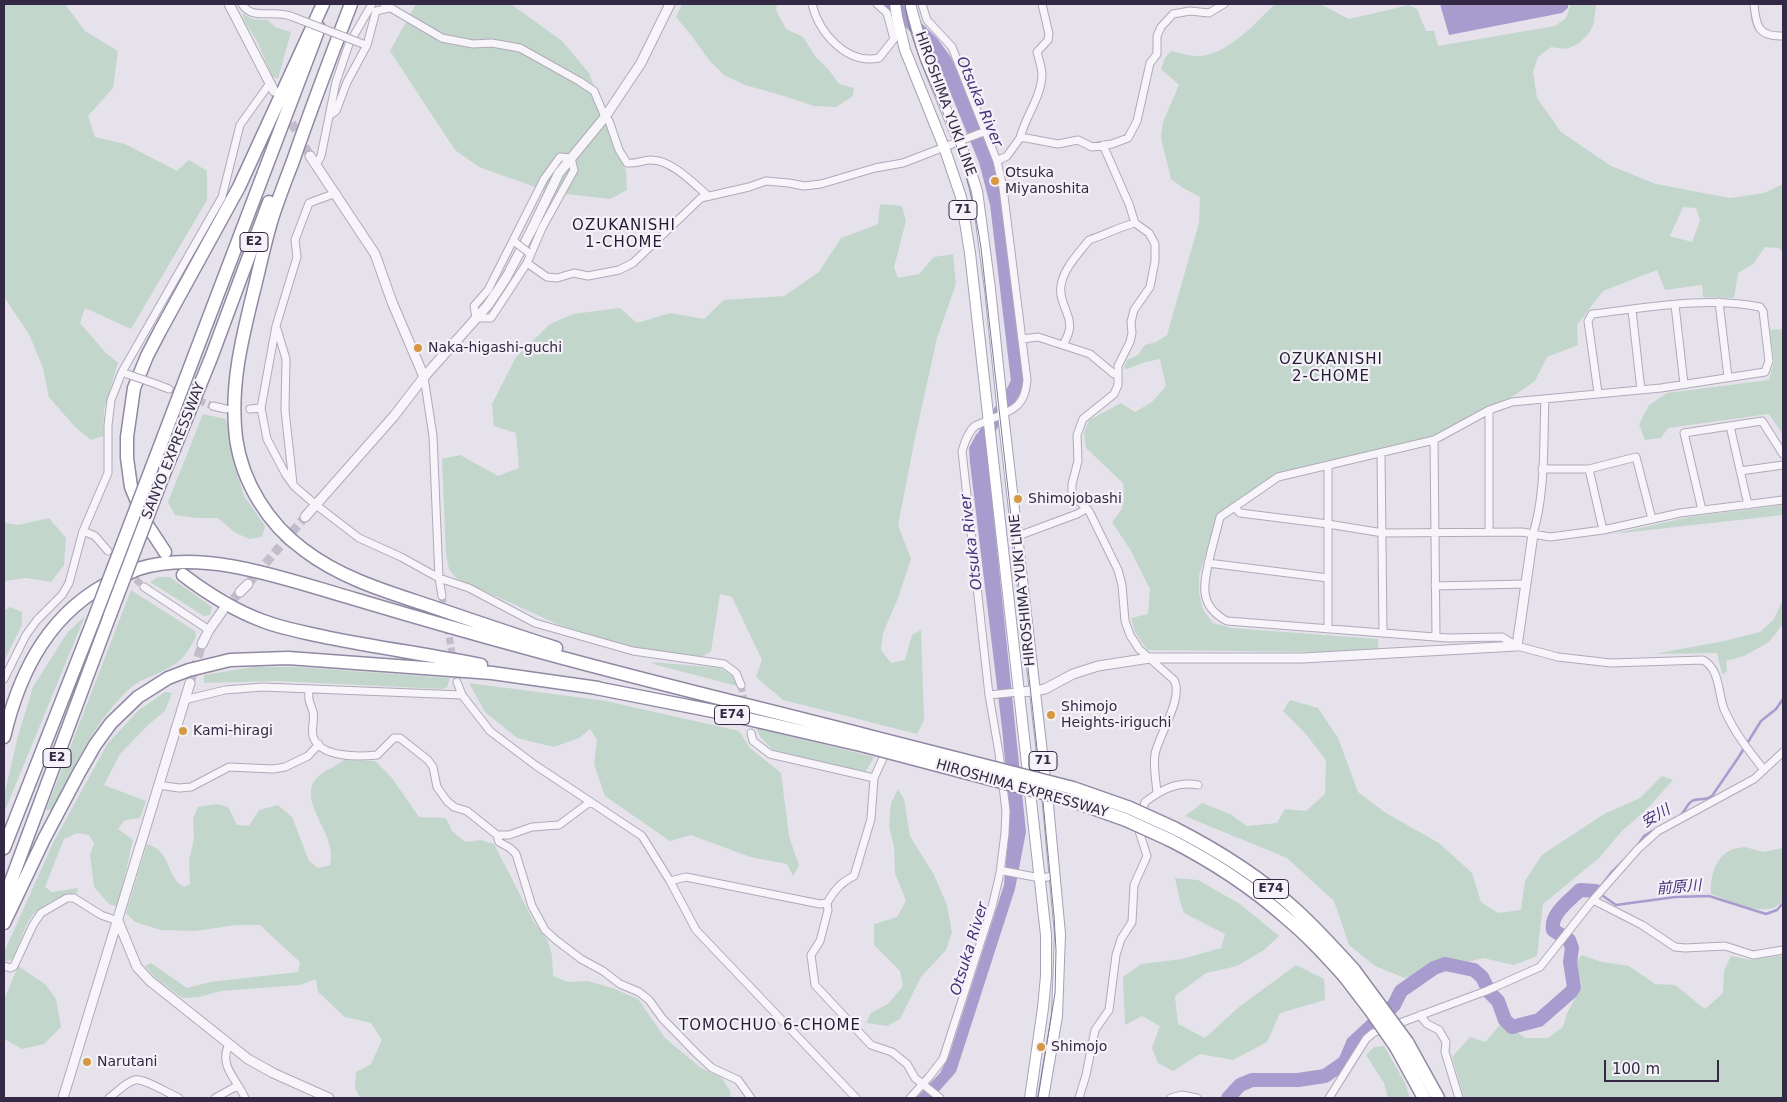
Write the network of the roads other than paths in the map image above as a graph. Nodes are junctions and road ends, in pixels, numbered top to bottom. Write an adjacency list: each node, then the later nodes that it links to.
1 (230, 4): 20 (street)
2 (242, 4): 19 (street, bridge)
3 (323, 4): 88 (highway)
4 (328, 4): 132 (highway, SANYO EXPRESSWAY / E2, bridge)
5 (347, 4): 137 (highway, SANYO EXPRESSWAY / E2, bridge)
6 (351, 4): 108 (highway)
7 (372, 4): 21 (street)
8 (670, 4): 22 (street)
9 (812, 4): 10 (street)
10 (877, 4)
11 (895, 4): 27 (main road, HIROSHIMA YUKI LINE / 71)
12 (922, 4): 23 (street)
13 (1042, 4): 24 (street)
14 (1224, 4): 26 (street)
15 (1754, 4): 18 (street)
16 (386, 6): 19 (street); 22 (street)
17 (911, 7): 25 (main road, HIROSHIMA YUKI LINE / 71)
18 (1783, 36)
19 (365, 45): 21 (street)
20 (272, 87): 45 (street)
21 (330, 115): 31 (street)
22 (605, 117): 29 (street); 33 (street)
23 (985, 131): 25 (street); 30 (street)
24 (1020, 138): 26 (street); 30 (street)
25 (964, 141): 27 (street); 60 (main road, HIROSHIMA YUKI LINE / 71)
26 (1103, 145): 34 (street)
27 (944, 147): 33 (street); 59 (main road, HIROSHIMA YUKI LINE / 71)
28 (310, 156): 31 (street)
29 (571, 158): 35 (street); 36 (street); 41 (street)
30 (997, 161): 43 (street)
31 (316, 165): 32 (street)
32 (336, 193): 42 (street); 47 (street)
33 (708, 196): 37 (street)
34 (1135, 223): 44 (street); 46 (street)
35 (515, 241): 36 (street, bridge); 41 (street)
36 (529, 253): 37 (street)
37 (527, 263): 41 (street)
38 (1719, 302): 39 (street); 48 (street); 48 (street)
39 (1675, 305): 40 (street); 49 (street)
40 (1632, 310): 51 (street); 52 (street)
41 (476, 318): 47 (street)
42 (276, 326): 55 (street); 70 (street)
43 (1022, 339): 44 (street); 60 (street)
44 (1062, 345): 46 (street)
45 (125, 373): 50 (street, bridge); 81 (street)
46 (1118, 374): 75 (street)
47 (424, 377): 72 (street); 91 (street)
48 (1728, 378): 49 (street)
49 (1684, 384): 51 (street)
50 (169, 389)
51 (1641, 390): 52 (street)
52 (1598, 393): 53 (street)
53 (1544, 399): 58 (street); 67 (street)
54 (213, 406): 56 (street)
55 (261, 408): 57 (street); 70 (street)
56 (226, 409)
57 (250, 409)
58 (1489, 410): 62 (street); 82 (street)
59 (986, 419): 60 (street); 115 (main road, HIROSHIMA YUKI LINE / 71); 116 (street)
60 (1003, 419): 86 (main road, HIROSHIMA YUKI LINE / 71)
61 (1730, 426): 64 (street); 69 (street); 76 (street)
62 (1434, 440): 63 (street); 84 (street)
63 (1381, 453): 65 (street); 83 (street)
64 (1783, 454)
65 (1328, 465): 74 (street); 79 (street)
66 (1783, 465): 69 (street)
67 (1542, 469): 68 (street); 85 (street)
68 (1589, 469): 78 (street); 80 (street)
69 (1740, 471): 73 (street)
70 (294, 486): 72 (street)
71 (1783, 500): 73 (street)
72 (316, 505): 77 (street); 91 (street)
73 (1748, 505): 76 (street)
74 (1234, 507): 79 (street); 89 (street)
75 (1086, 509): 86 (street); 106 (street)
76 (1702, 510): 78 (street)
77 (305, 518)
78 (1652, 518): 80 (street)
79 (1328, 524): 83 (street); 92 (street)
80 (1603, 530): 85 (street)
81 (83, 531): 87 (street); 107 (street)
82 (1489, 532): 84 (street); 85 (street)
83 (1382, 533): 84 (street); 102 (street)
84 (1435, 533): 95 (street)
85 (1533, 534): 94 (street)
86 (1018, 536): 114 (main road, HIROSHIMA YUKI LINE / 71)
87 (108, 551)
88 (165, 552)
89 (1208, 563): 92 (street); 100 (street)
90 (183, 575): 112 (highway)
91 (439, 578): 98 (street); 111 (street)
92 (1328, 578): 100 (street)
93 (248, 584): 97 (street)
94 (1526, 584): 95 (street); 105 (street)
95 (1436, 586): 103 (street)
96 (144, 587): 101 (street)
97 (240, 592)
98 (442, 596)
99 (223, 610): 101 (street)
100 (1328, 629): 102 (street)
101 (209, 630): 104 (street)
102 (1383, 633): 103 (street)
103 (1436, 637): 105 (street)
104 (202, 644)
105 (1517, 646): 106 (street); 125 (street)
106 (1150, 658): 114 (street); 129 (street)
107 (4, 679)
108 (651, 680): 120 (highway); 121 (highway, HIROSHIMA EXPRESSWAY / E74)
109 (457, 682): 117 (street)
110 (190, 683): 118 (street)
111 (741, 685)
112 (598, 688): 121 (highway, HIROSHIMA EXPRESSWAY / E74); 141 (highway)
113 (309, 689): 117 (street); 118 (street); 122 (street)
114 (1034, 691): 115 (street); 134 (main road, HIROSHIMA YUKI LINE / 71)
115 (1016, 692): 116 (street); 135 (main road, HIROSHIMA YUKI LINE / 71)
116 (992, 694): 133 (street)
117 (462, 695): 130 (street)
118 (184, 700): 127 (street)
119 (751, 732): 126 (street)
120 (4, 737)
121 (865, 740): 146 (highway, HIROSHIMA EXPRESSWAY / E74, bridge)
122 (319, 744): 127 (street); 131 (street)
123 (1783, 752): 125 (street)
124 (883, 758): 126 (street)
125 (1764, 770): 138 (street)
126 (874, 778): 139 (street)
127 (158, 785): 140 (street)
128 (1198, 785): 129 (street)
129 (1157, 792): 161 (street)
130 (590, 802): 131 (street); 136 (street)
131 (497, 835): 155 (street)
132 (4, 848)
133 (1002, 872): 135 (street); 148 (street)
134 (1054, 876): 135 (street); 160 (main road, HIROSHIMA YUKI LINE / 71)
135 (1040, 878): 159 (main road, HIROSHIMA YUKI LINE / 71)
136 (670, 881): 139 (street); 156 (street)
137 (4, 900)
138 (1593, 900): 142 (street); 144 (street)
139 (828, 903): 148 (street)
140 (118, 921): 143 (street); 145 (street); 149 (street)
141 (4, 923)
142 (1783, 950)
143 (4, 966)
144 (1420, 1015): 164 (street); 167 (street)
145 (229, 1044): 147 (street); 154 (street)
146 (1401, 1044): 165 (highway, HIROSHIMA EXPRESSWAY / E74); 166 (highway, HIROSHIMA EXPRESSWAY / E74)
147 (237, 1086): 152 (street); 153 (street)
148 (924, 1086): 157 (street); 158 (street)
149 (63, 1098)
150 (109, 1098): 151 (street)
151 (179, 1098)
152 (215, 1098)
153 (245, 1098)
154 (329, 1098)
155 (751, 1098)
156 (856, 1098)
157 (910, 1098)
158 (940, 1098)
159 (1030, 1098)
160 (1043, 1098)
161 (1079, 1098)
162 (1171, 1098): 163 (street)
163 (1197, 1098)
164 (1330, 1098)
165 (1424, 1098)
166 (1438, 1098)
167 (1459, 1098)

